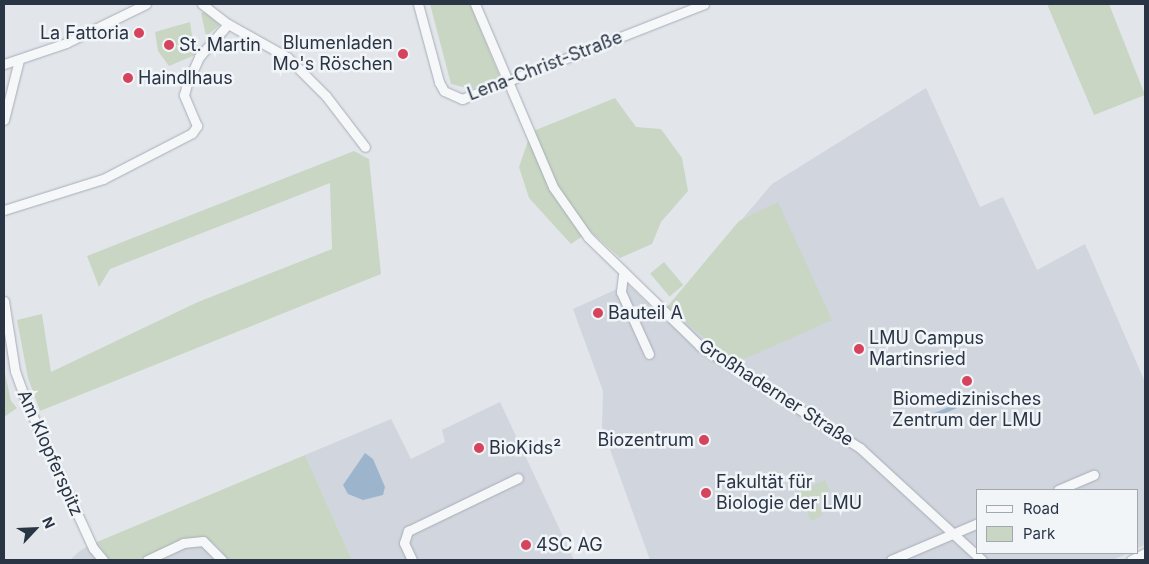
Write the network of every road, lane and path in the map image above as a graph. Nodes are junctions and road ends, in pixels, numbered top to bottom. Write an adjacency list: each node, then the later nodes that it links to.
1 (146, 4): 9 (street)
2 (202, 4): 8 (street)
3 (418, 4): 11 (street, Lena-Christ-Straße)
4 (475, 4): 11 (street, Großhaderner Straße)
5 (676, 4): 7 (street)
6 (704, 4): 7 (street, Lena-Christ-Straße)
7 (680, 12): 11 (street, Lena-Christ-Straße)
8 (228, 24): 13 (street); 14 (street)
9 (19, 60): 10 (street); 12 (street)
10 (4, 64)
11 (507, 82): 15 (street, Großhaderner Straße)
12 (4, 120)
13 (365, 147)
14 (4, 210)
15 (623, 275): 18 (street); 23 (street, Großhaderner Straße)
16 (4, 300): 17 (street, Am Klopferspitz)
17 (4, 311): 25 (street, Am Klopferspitz)
18 (649, 354)
19 (1094, 475): 21 (street)
20 (518, 478): 28 (street)
21 (1060, 489)
22 (976, 524): 23 (street)
23 (952, 534): 29 (street); 30 (street, Großhaderner Straße)
24 (1145, 554): 31 (street)
25 (103, 560)
26 (150, 560): 27 (street)
27 (222, 560)
28 (412, 560)
29 (891, 560)
30 (982, 560)
31 (1132, 560)

